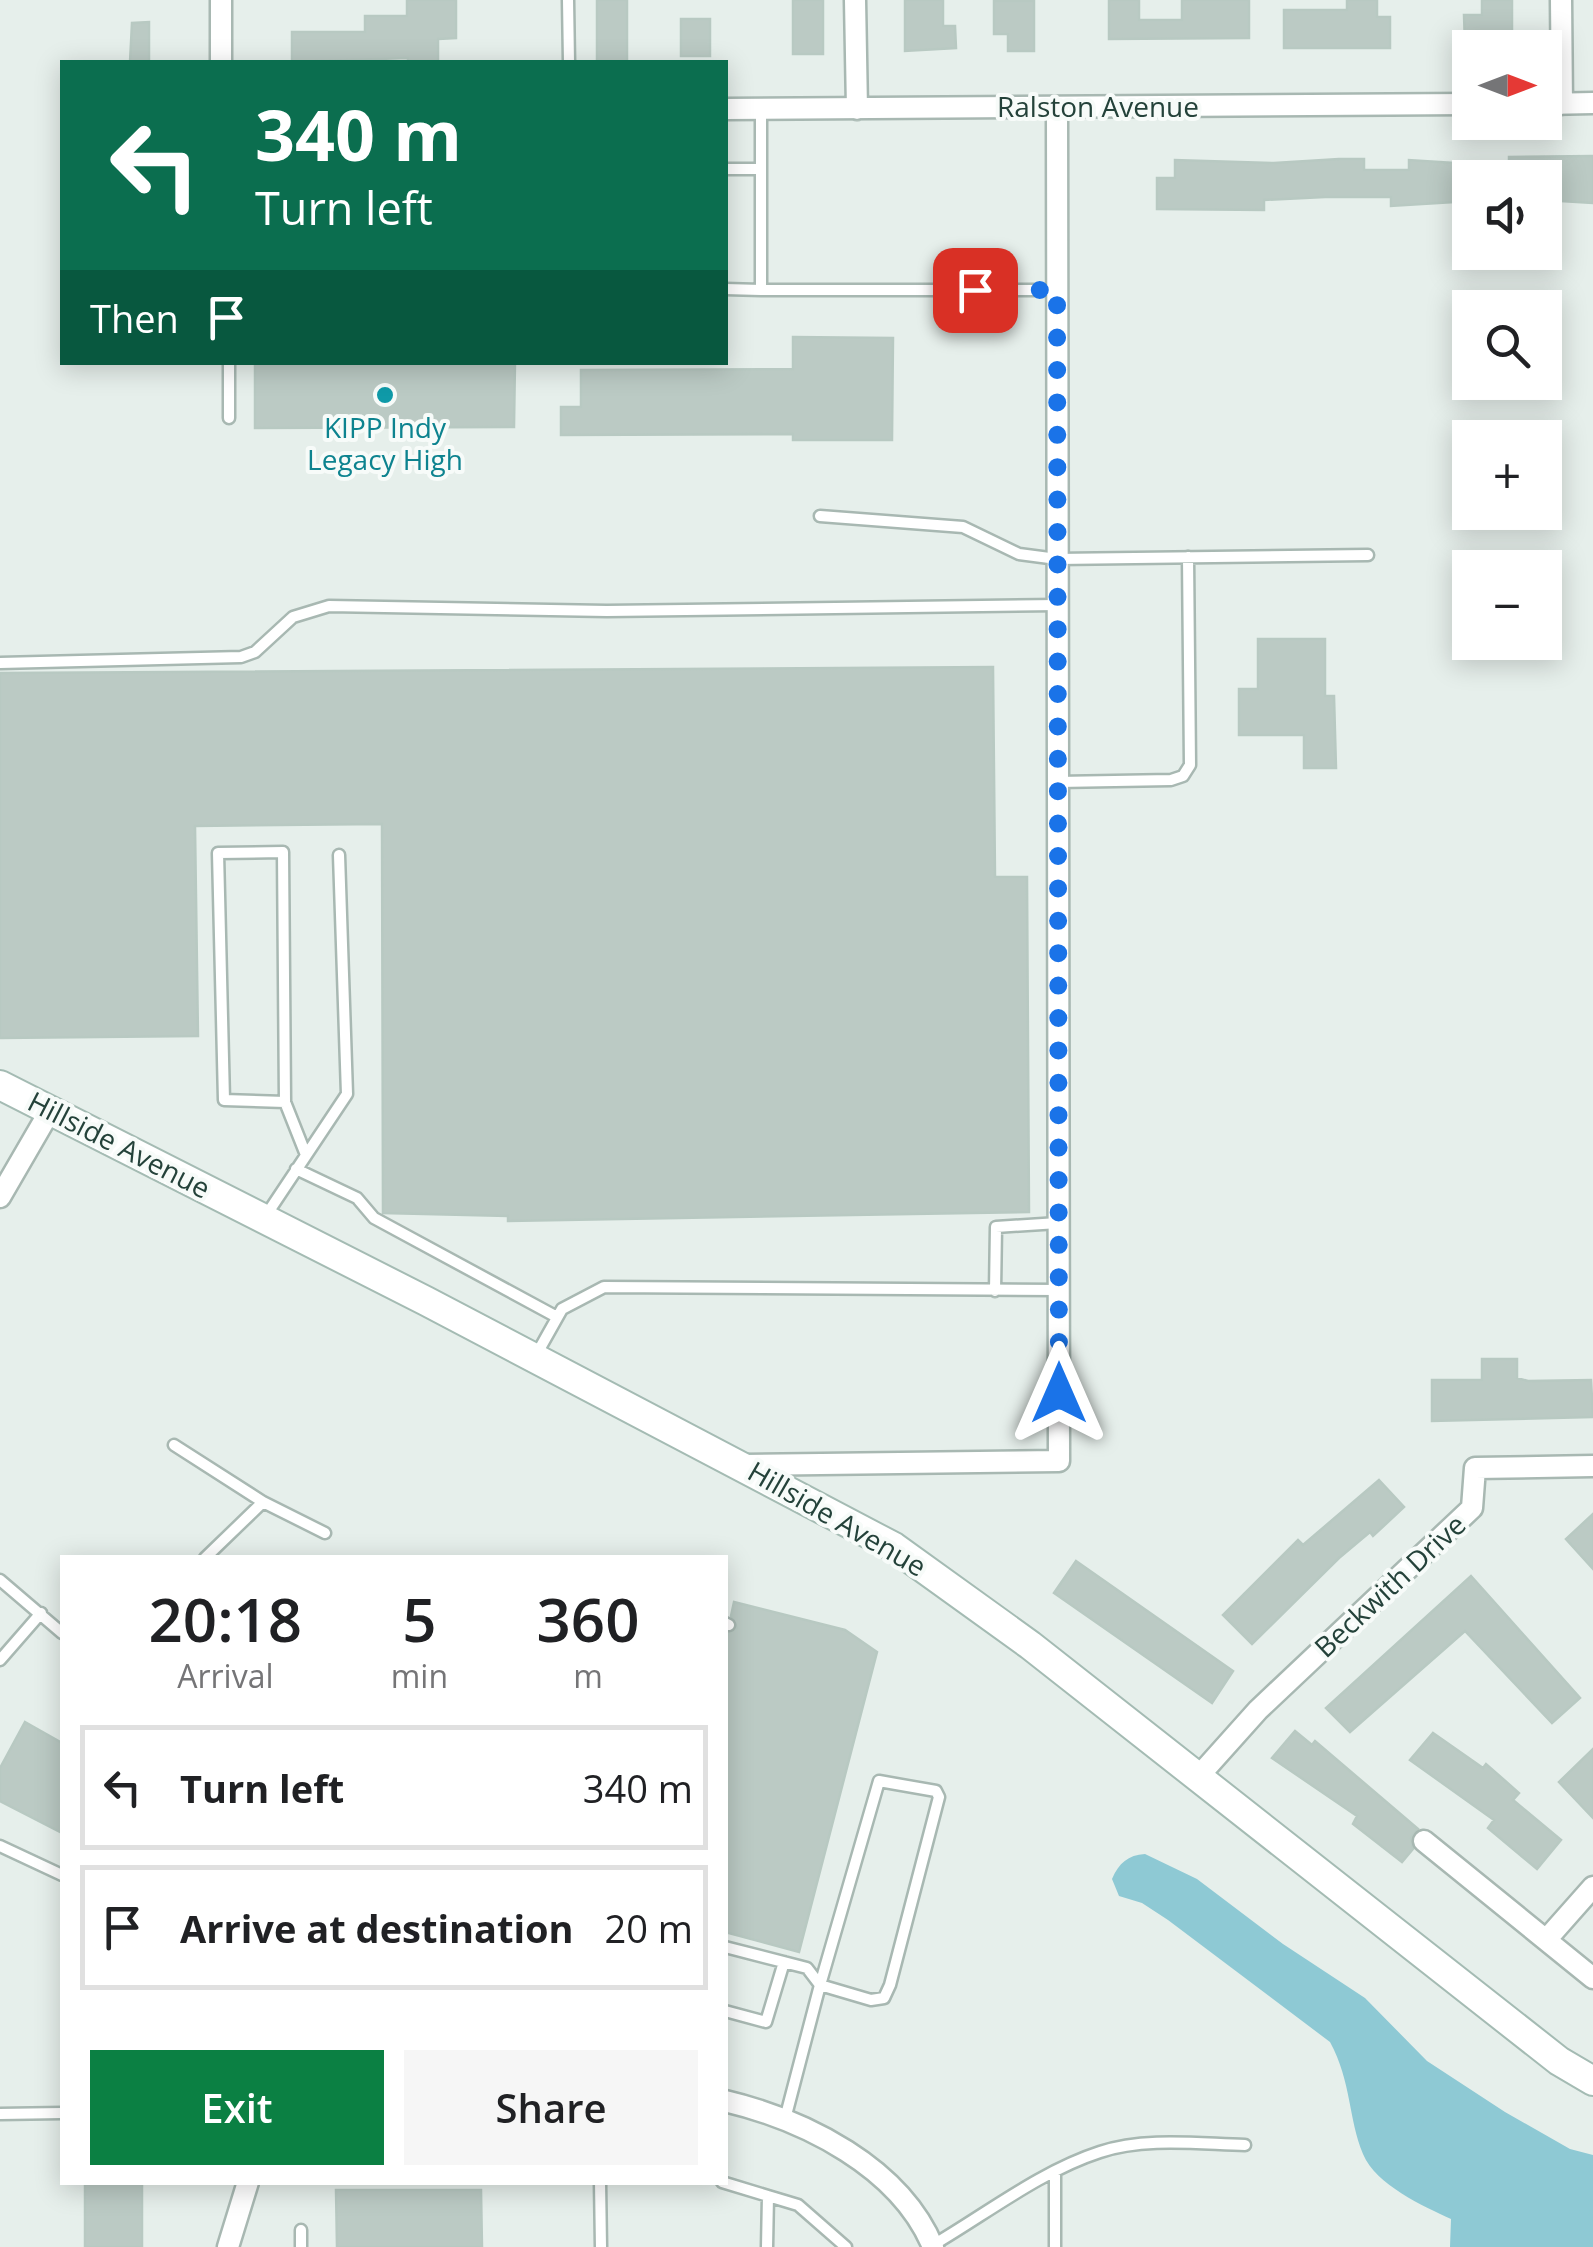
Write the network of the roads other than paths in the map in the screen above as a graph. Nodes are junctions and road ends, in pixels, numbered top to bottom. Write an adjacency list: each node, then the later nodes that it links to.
1 (220, 0): 6 (street)
2 (568, 0): 7 (lane)
3 (855, 0): 11 (street)
4 (1561, 0): 5 (street)
5 (1559, 30)
6 (221, 60)
7 (569, 60)
8 (1593, 103): 10 (street)
9 (1452, 104): 12 (street, Ralston Avenue)
10 (1562, 104)
11 (857, 108): 12 (street, Ralston Avenue); 14 (street, Ralston Avenue)
12 (1056, 108): 19 (street)
13 (728, 109): 14 (street, Ralston Avenue)
14 (761, 109): 16 (lane)
15 (728, 169): 16 (lane)
16 (759, 169): 18 (lane)
17 (728, 290): 18 (lane)
18 (761, 290): 19 (lane)
19 (1057, 290): 25 (street)
20 (229, 365): 21 (lane)
21 (229, 418)
22 (820, 516): 25 (lane)
23 (1368, 556): 24 (lane)
24 (1188, 557): 25 (lane); 28 (lane)
25 (1057, 558): 26 (street)
26 (1058, 605): 27 (lane); 28 (street)
27 (0, 663)
28 (1058, 782): 37 (street)
29 (340, 855): 33 (lane)
30 (0, 1085): 32 (street, Hillside Avenue)
31 (284, 1102): 31 (lane); 33 (lane)
32 (51, 1108): 35 (street); 36 (street, Hillside Avenue)
33 (306, 1154): 34 (lane)
34 (296, 1170): 36 (lane); 40 (lane)
35 (0, 1197)
36 (264, 1218): 41 (street, Hillside Avenue)
37 (1059, 1222): 38 (street); 39 (lane)
38 (1059, 1290): 39 (lane); 43 (street)
39 (996, 1291): 40 (lane)
40 (557, 1317): 41 (lane)
41 (534, 1357): 43 (street, Hillside Avenue)
42 (174, 1445): 45 (lane)
43 (744, 1465): 52 (street, Hillside Avenue)
44 (1593, 1466): 52 (street, Beckwith Drive)
45 (263, 1502): 46 (lane); 47 (lane)
46 (325, 1533)
47 (208, 1555)
48 (0, 1580): 49 (lane)
49 (41, 1613): 50 (lane); 51 (lane)
50 (60, 1632)
51 (0, 1660)
52 (1198, 1777): 63 (street, Hillside Avenue)
53 (1424, 1841): 57 (street)
54 (0, 1846): 55 (lane)
55 (60, 1874)
56 (1593, 1886): 57 (street)
57 (1546, 1940): 60 (street)
58 (728, 1947): 59 (lane)
59 (784, 1962): 61 (lane); 62 (lane)
60 (1593, 1978)
61 (820, 1985): 61 (lane); 67 (lane)
62 (728, 2012)
63 (1593, 2082)
64 (728, 2102): 67 (street)
65 (0, 2114): 66 (lane)
66 (60, 2114)
67 (785, 2119): 75 (street)
68 (1245, 2145): 69 (lane)
69 (1055, 2172): 75 (lane); 81 (lane)
70 (728, 2184): 73 (lane)
71 (247, 2185): 76 (street)
72 (600, 2185): 78 (lane)
73 (768, 2196): 79 (lane); 80 (lane)
74 (302, 2230): 77 (lane)
75 (933, 2246)
76 (228, 2247)
77 (301, 2247)
78 (600, 2247)
79 (767, 2247)
80 (846, 2247)
81 (1055, 2247)

